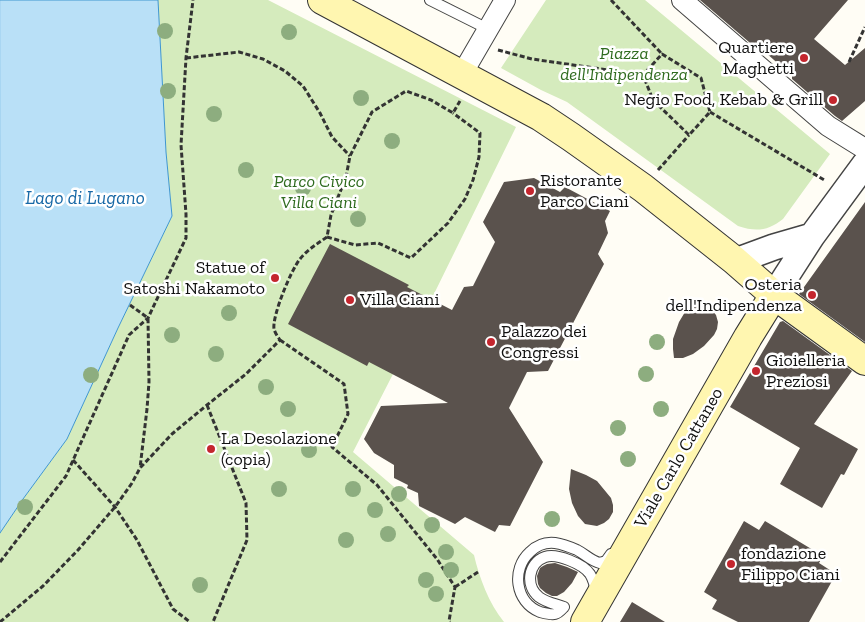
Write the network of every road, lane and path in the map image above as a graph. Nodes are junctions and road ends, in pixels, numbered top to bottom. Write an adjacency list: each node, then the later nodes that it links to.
1 (193, 0): 10 (path)
2 (322, 0): 13 (main road)
3 (430, 0): 8 (lane)
4 (505, 0): 8 (street)
5 (611, 0): 9 (path)
6 (682, 0): 17 (street)
7 (865, 27): 11 (path)
8 (483, 37): 12 (path); 13 (street)
9 (662, 54): 12 (path); 14 (path)
10 (186, 58): 18 (path); 27 (path)
11 (849, 62)
12 (643, 75): 16 (path)
13 (467, 77): 15 (path); 20 (main road)
14 (710, 112): 16 (path); 21 (path)
15 (454, 113): 18 (path); 23 (path)
16 (689, 135): 20 (path)
17 (865, 149)
18 (350, 156): 23 (path)
19 (865, 164): 21 (street)
20 (643, 188): 24 (main road)
21 (845, 192): 22 (street)
22 (812, 236): 24 (street); 25 (street)
23 (327, 237): 28 (path)
24 (736, 261): 25 (main road)
25 (774, 295): 29 (main road); 33 (main road, Viale Carlo Cattaneo)
26 (130, 305): 27 (path)
27 (148, 318): 31 (path); 32 (path)
28 (280, 340): 30 (path); 39 (path)
29 (865, 361)
30 (207, 405): 32 (path); 43 (path)
31 (73, 460): 35 (path); 37 (path)
32 (140, 468): 35 (path)
33 (663, 485): 34 (lane); 40 (main road, Viale Carlo Cattaneo)
34 (642, 502)
35 (115, 507): 41 (path); 42 (path)
36 (617, 543): 40 (lane)
37 (0, 562)
38 (478, 572): 39 (path)
39 (455, 587): 44 (path)
40 (591, 611)
41 (0, 622)
42 (190, 622)
43 (213, 622)
44 (449, 622)

